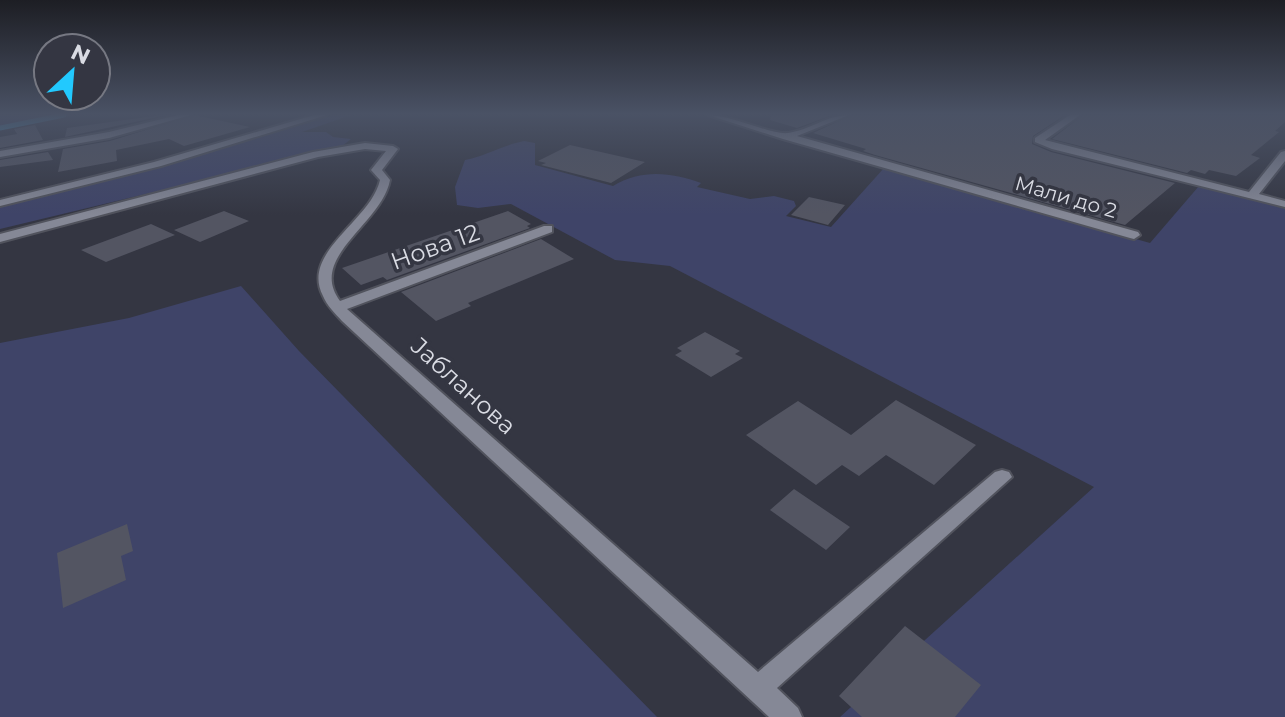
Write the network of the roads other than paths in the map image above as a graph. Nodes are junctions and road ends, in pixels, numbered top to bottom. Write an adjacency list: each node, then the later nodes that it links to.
1 (32, 148): 7 (street)
2 (210, 148): 10 (street)
3 (345, 148): 14 (street)
4 (390, 148): 15 (street)
5 (827, 148): 13 (street, Мали до 2)
6 (1061, 148): 9 (street)
7 (0, 154)
8 (1285, 154): 9 (street)
9 (1252, 195): 11 (street)
10 (0, 203)
11 (1285, 204)
12 (548, 229): 15 (street, Нова 12)
13 (1134, 235)
14 (0, 238)
15 (338, 307): 17 (street, Јабланова)
16 (1002, 477): 17 (street)
17 (758, 688): 18 (street, Јабланова)
18 (789, 717)

